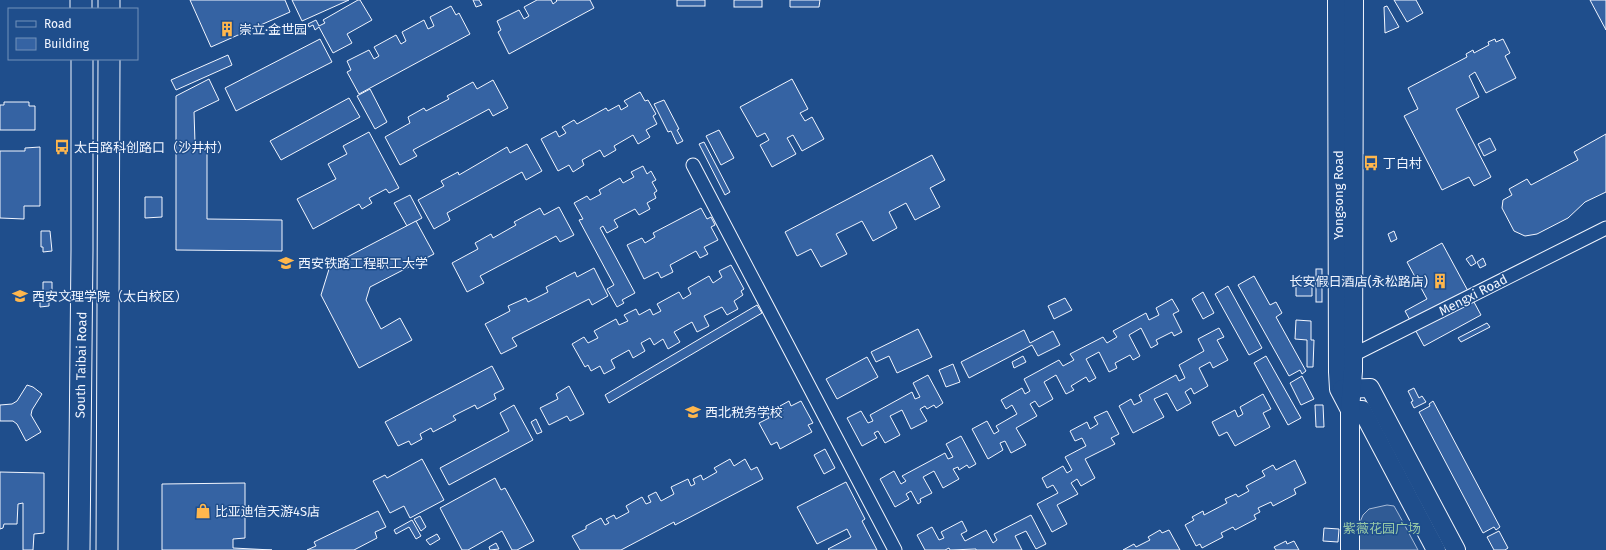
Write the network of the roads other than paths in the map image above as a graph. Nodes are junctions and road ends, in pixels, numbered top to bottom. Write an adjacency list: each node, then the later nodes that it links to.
1 (1337, 0): 7 (street, Yongsong Road)
2 (1354, 0): 7 (street, Yongsong Road)
3 (82, 60): 10 (main road, South Taibai Road)
4 (109, 60): 11 (main road, South Taibai Road)
5 (693, 165): 12 (street)
6 (1606, 228): 7 (street, Mengxi Road)
7 (1345, 355): 8 (street, Yongsong Road)
8 (1346, 389): 9 (street, Yongsong Road); 15 (street)
9 (1350, 410): 13 (street, Yongsong Road); 14 (street)
10 (79, 550)
11 (107, 550)
12 (895, 550)
13 (1350, 550)
14 (1436, 550)
15 (1456, 550)

